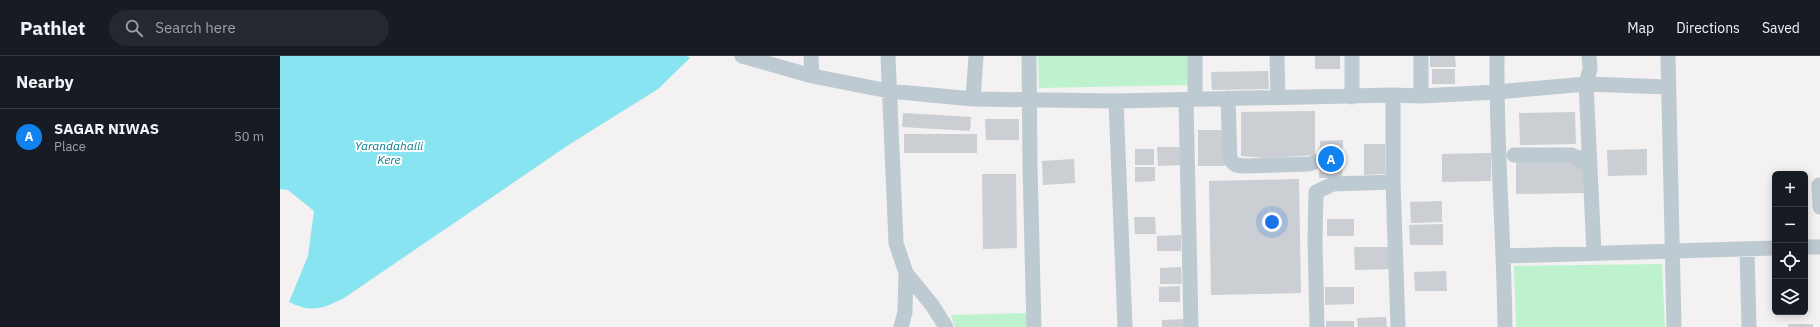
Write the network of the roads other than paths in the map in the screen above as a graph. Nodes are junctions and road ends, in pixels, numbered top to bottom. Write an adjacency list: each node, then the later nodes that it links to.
1 (742, 56): 13 (street)
2 (811, 56): 13 (street)
3 (888, 56): 16 (street)
4 (976, 56): 23 (street)
5 (1029, 56): 25 (street)
6 (1195, 56): 24 (street)
7 (1277, 56): 20 (street)
8 (1352, 56): 21 (street)
9 (1421, 56): 19 (street)
10 (1497, 56): 17 (street)
11 (1589, 56): 14 (street)
12 (1668, 56): 15 (street)
13 (812, 76): 16 (street)
14 (1586, 84): 15 (street); 17 (street); 29 (street)
15 (1668, 87): 37 (street)
16 (889, 91): 23 (street); 40 (street)
17 (1497, 92): 19 (street); 39 (street)
18 (1393, 95): 19 (street); 21 (street); 30 (street)
19 (1421, 96)
20 (1278, 97): 21 (street); 22 (street)
21 (1352, 97)
22 (1228, 98): 24 (street); 28 (street)
23 (973, 99): 25 (street)
24 (1190, 99): 26 (street); 45 (street)
25 (1030, 101): 26 (street); 43 (street)
26 (1116, 101): 44 (street)
27 (1514, 155): 29 (street)
28 (1315, 162)
29 (1590, 164): 38 (street)
30 (1393, 182): 46 (street); 47 (street)
31 (1819, 185): 32 (street)
32 (1820, 207)
33 (1808, 247): 34 (street)
34 (1820, 247)
35 (1772, 248): 36 (street)
36 (1747, 249): 37 (street); 50 (street)
37 (1672, 251): 38 (street); 49 (street)
38 (1594, 253): 39 (street)
39 (1504, 256): 48 (street)
40 (906, 273): 41 (street); 42 (street)
41 (901, 327)
42 (946, 327)
43 (1034, 327)
44 (1125, 327)
45 (1191, 327)
46 (1317, 327)
47 (1398, 327)
48 (1505, 327)
49 (1674, 327)
50 (1749, 327)

